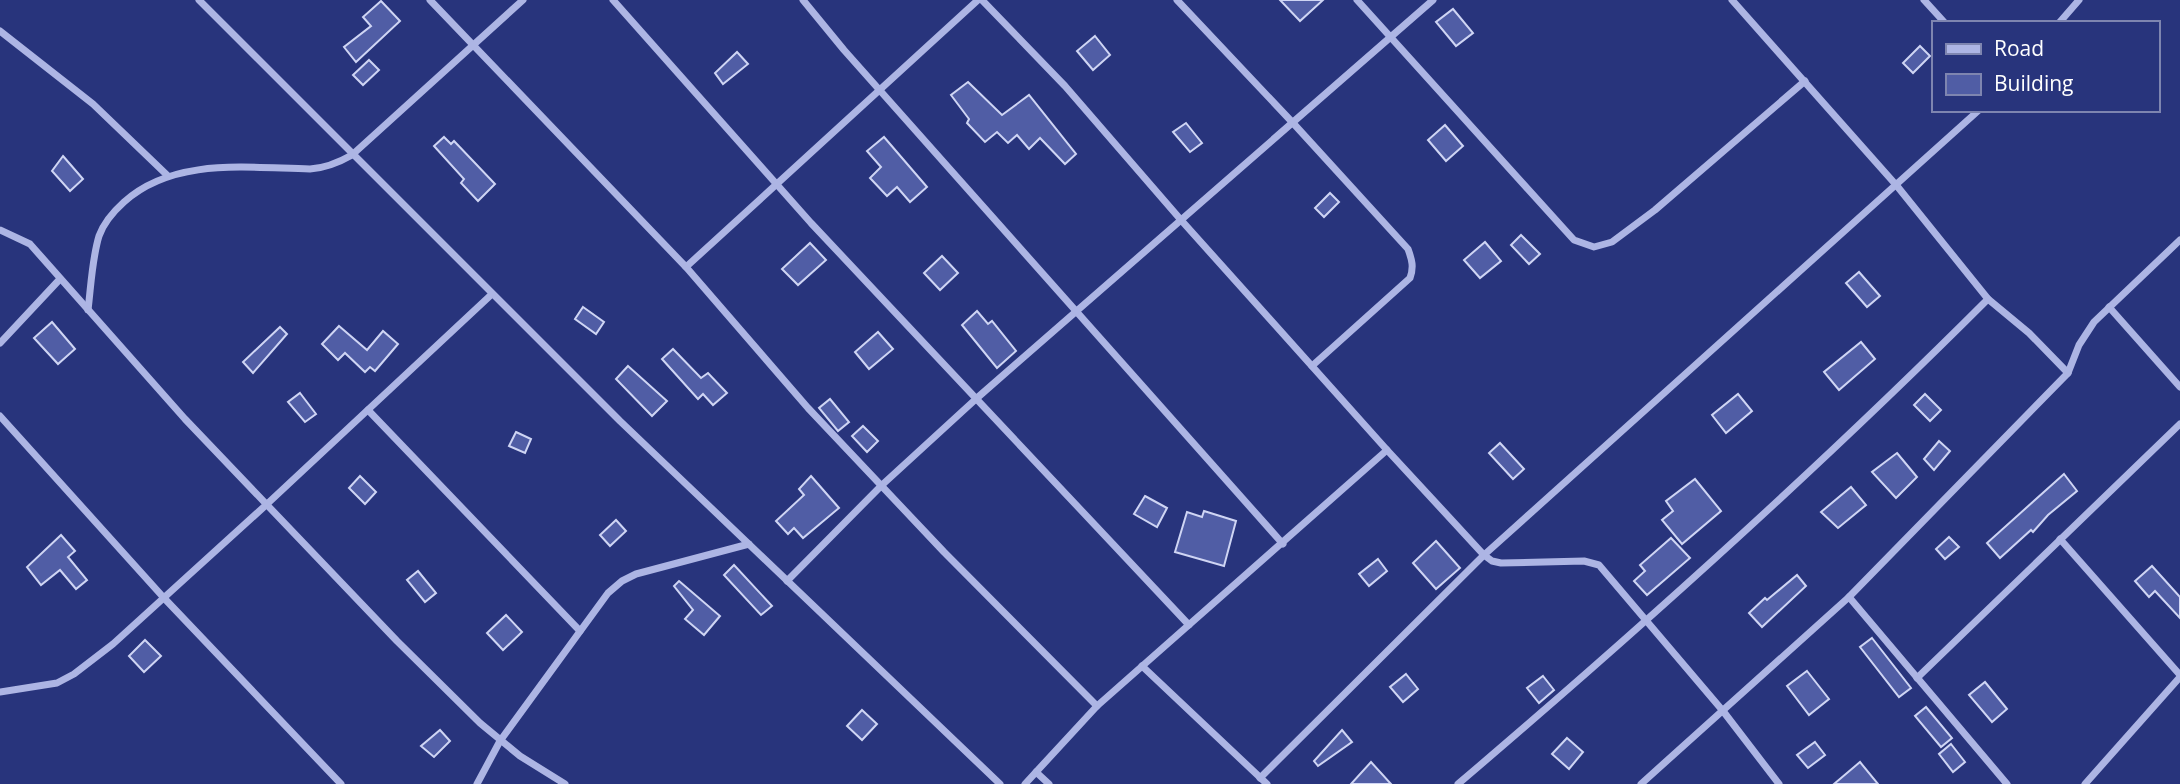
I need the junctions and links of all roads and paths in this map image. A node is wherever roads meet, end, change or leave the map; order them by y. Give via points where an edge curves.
1 (199, 0) edge
2 (430, 0) edge
3 (523, 0) edge
4 (614, 0) edge
5 (803, 0) edge
6 (980, 0) edge
7 (1177, 0) edge
8 (1357, 0) edge
9 (1433, 0) edge
10 (1732, 0) edge
11 (1924, 0) edge
12 (2079, 0) edge
13 (1943, 21) edge
14 (2061, 21) edge
15 (0, 31) edge
16 (1391, 38) junction
17 (473, 45) junction
18 (1805, 81) junction
19 (880, 90) junction
20 (1977, 112) edge
21 (1293, 123) junction
22 (352, 155) junction
23 (168, 176) junction
24 (776, 183) junction
25 (1896, 186) junction
26 (1181, 220) junction
27 (0, 230) edge
28 (2180, 240) edge
29 (686, 267) junction
30 (60, 279) junction
31 (492, 294) junction
32 (1988, 299) junction
33 (2109, 307) junction
34 (88, 310) junction
35 (1077, 311) junction
36 (0, 343) edge
37 (1312, 366) junction
38 (2068, 373) junction
39 (2180, 387) edge
40 (977, 398) junction
41 (368, 410) junction
42 (0, 416) edge
43 (2180, 424) edge
44 (1387, 450) junction
45 (882, 485) junction
46 (266, 505) junction
47 (2060, 540) junction
48 (749, 544) junction
49 (1283, 544) junction
50 (1484, 555) junction
51 (787, 581) junction
52 (1849, 597) junction
53 (164, 598) junction
54 (1646, 621) junction
55 (1189, 625) junction
56 (579, 631) junction
57 (1142, 666) junction
58 (2180, 676) edge
59 (1917, 678) junction
60 (0, 692) edge
61 (1097, 706) junction
62 (1723, 711) junction
63 (500, 741) junction
64 (1036, 772) junction
65 (1260, 778) junction
66 (341, 784) edge
67 (477, 784) edge
68 (565, 784) edge
69 (1000, 784) edge
70 (1025, 784) edge
71 (1049, 784) edge
72 (1267, 784) edge
73 (1458, 784) edge
74 (1641, 784) edge
75 (1779, 784) edge
76 (2007, 784) edge
77 (2085, 784) edge

1 - 22 street
2 - 17 street
3 - 17 street
4 - 24 street
5 - 19 street
6 - 19 street
6 - 26 street via 1065,86
7 - 21 street
8 - 16 street
9 - 16 street
10 - 18 street
11 - 13 street
12 - 14 street
15 - 23 street via 93,104
16 - 18 street via 1574,240 1594,247 1612,242 1655,209
16 - 21 street
17 - 22 street
17 - 29 street
18 - 25 street
19 - 24 street
19 - 35 street
20 - 25 street
21 - 26 street
21 - 37 street via 1408,250 1413,266 1402,286
22 - 23 street via 326,168 222,167
22 - 31 street
23 - 34 street via 132,194 106,222 99,236
24 - 29 street
24 - 40 street
25 - 32 street
25 - 50 street
26 - 35 street
26 - 37 street
27 - 30 street via 30,244
28 - 33 street
29 - 45 street via 808,408
30 - 34 street
30 - 36 street
31 - 41 street
31 - 48 street
32 - 38 street via 2029,332
32 - 54 street via 1886,401
33 - 38 street via 2086,333
33 - 39 street
34 - 46 street
35 - 40 street
35 - 49 street
37 - 44 street
38 - 52 street
40 - 45 street
40 - 55 street
41 - 46 street
41 - 56 street
42 - 53 street
43 - 47 street
44 - 49 street
44 - 50 street
45 - 51 street
45 - 61 street
46 - 53 street
46 - 63 street
47 - 58 street
47 - 59 street
48 - 51 street
48 - 56 street via 629,578 608,593
49 - 55 street
50 - 54 street via 1501,563 1593,562
50 - 65 street
51 - 69 street
52 - 59 street
52 - 62 street
53 - 60 street via 74,674 57,683
53 - 66 street
54 - 62 street
54 - 73 street
55 - 57 street
56 - 63 street
57 - 61 street
57 - 65 street
58 - 77 street
59 - 76 street
61 - 64 street
62 - 74 street
62 - 75 street
63 - 67 street
63 - 68 street
64 - 70 street
64 - 71 street
65 - 72 street

